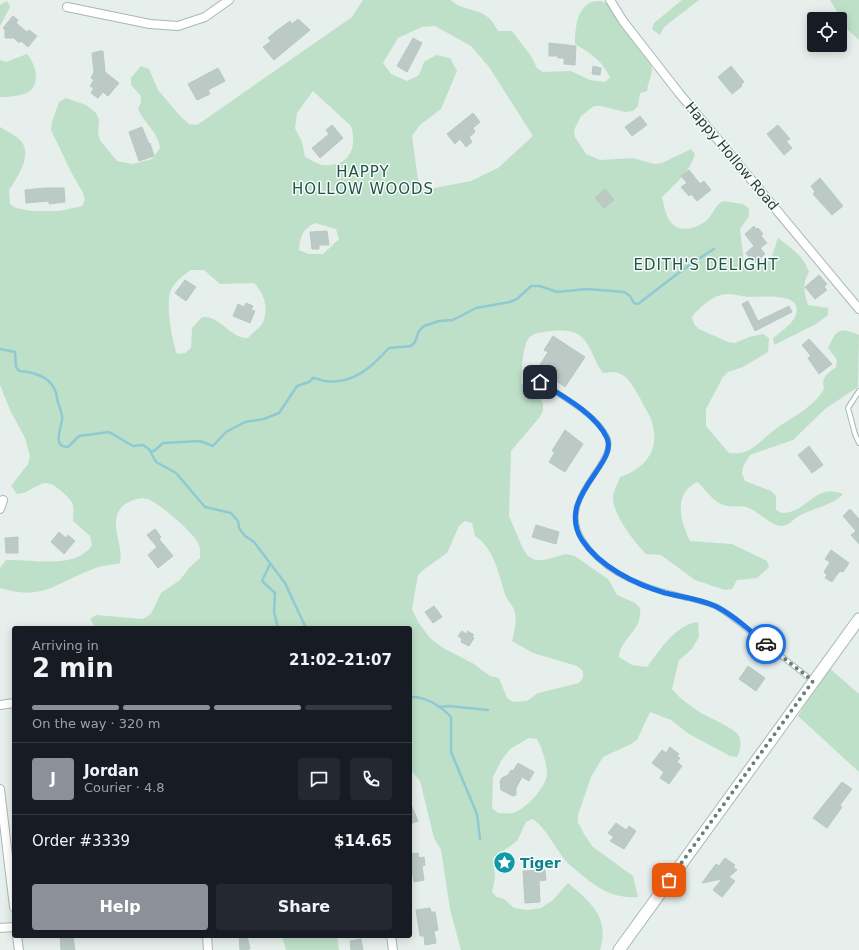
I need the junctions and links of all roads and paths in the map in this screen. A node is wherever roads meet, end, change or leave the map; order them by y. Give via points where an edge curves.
1 (229, 0) edge
2 (610, 0) edge
3 (67, 7) dead end
4 (859, 309) edge
5 (540, 382) dead end
6 (859, 391) edge
7 (859, 443) edge
8 (3, 500) dead end
9 (0, 509) edge
10 (859, 619) edge
11 (813, 681) junction
12 (12, 703) edge
13 (0, 705) edge
14 (0, 789) edge
15 (12, 890) edge
16 (0, 928) edge
17 (12, 928) edge
18 (17, 938) edge
19 (206, 938) edge
20 (391, 938) edge
21 (19, 950) edge
22 (208, 950) edge
23 (393, 950) edge
24 (618, 950) edge

1 - 3 street via 205,17 178,26 150,24
2 - 4 street, Happy Hollow Road via 623,21 679,93
5 - 11 lane via 566,398 592,419 609,443 606,455 576,508 577,528 582,539 599,559 629,578 653,589 717,607
6 - 7 lane via 848,408
8 - 9 street
10 - 11 main road
11 - 24 main road
12 - 13 street
14 - 15 street
16 - 17 street
18 - 21 street
19 - 22 street
20 - 23 street

